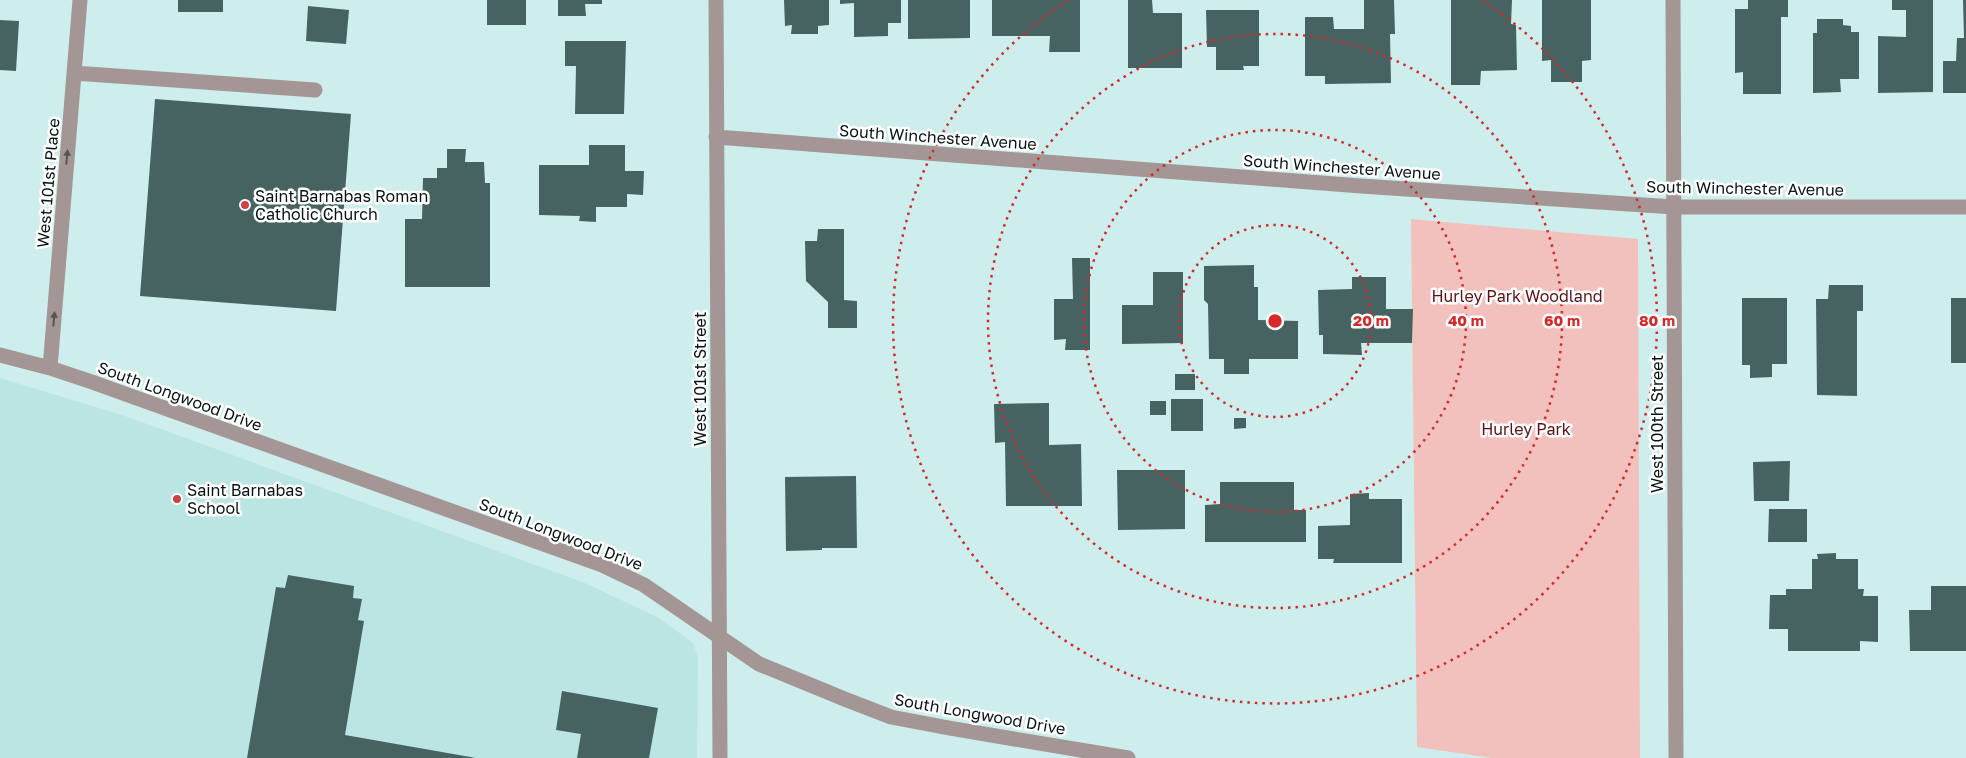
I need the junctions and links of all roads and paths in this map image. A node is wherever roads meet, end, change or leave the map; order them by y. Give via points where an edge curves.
1 (80, 0) edge
2 (716, 0) edge
3 (1673, 0) edge
4 (74, 72) junction
5 (315, 90) dead end
6 (716, 137) junction
7 (1674, 207) junction
8 (1966, 207) edge
9 (0, 355) edge
10 (50, 368) junction
11 (719, 638) junction
12 (720, 758) edge
13 (1128, 758) edge
14 (1676, 758) edge

1 - 4 street, West 101st Place
2 - 6 street, West 101st Street
3 - 7 street, West 100th Street
4 - 5 street
10 -> 4 street, West 101st Place
6 - 7 street, South Winchester Avenue
6 - 11 street, West 101st Street
7 - 8 street, South Winchester Avenue
7 - 14 street, West 100th Street
9 - 10 street, South Longwood Drive
10 - 11 street, South Longwood Drive via 602,565 644,585
11 - 12 street, West 101st Street
11 - 13 street, South Longwood Drive via 758,664 891,717

